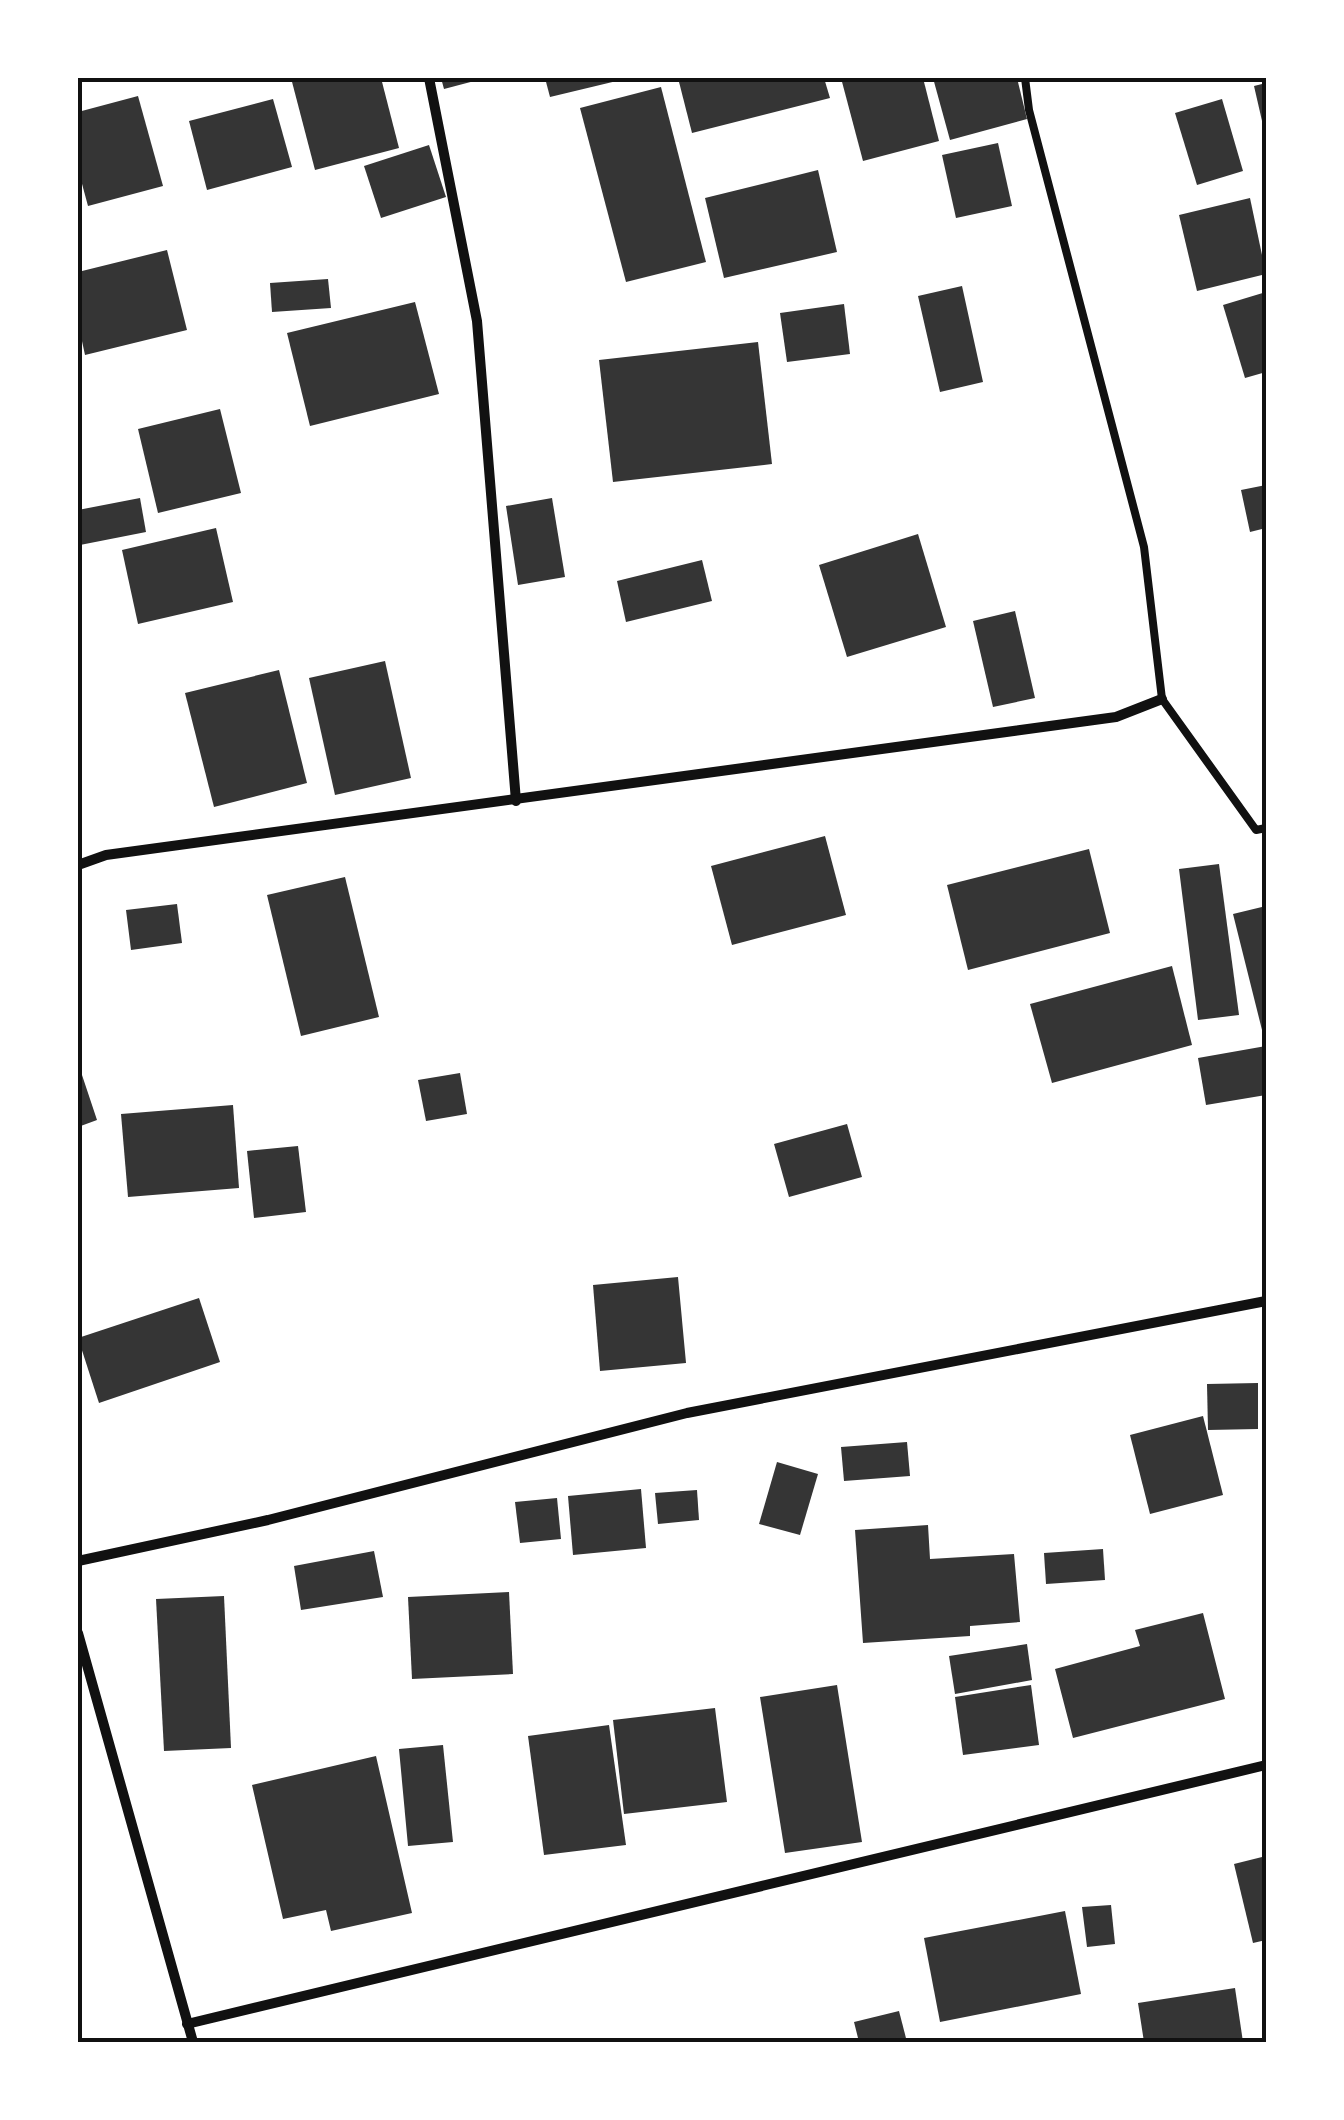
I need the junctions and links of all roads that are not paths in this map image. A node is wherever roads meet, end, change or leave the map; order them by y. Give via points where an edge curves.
1 (429, 78) edge
2 (1025, 78) edge
3 (1162, 699) junction
4 (516, 800) junction
5 (1266, 828) edge
6 (78, 865) edge
7 (1266, 1301) edge
8 (78, 1561) edge
9 (78, 1633) edge
10 (1266, 1765) edge
11 (187, 2024) junction
12 (193, 2042) edge

1 - 4 street via 477,321
2 - 3 lane via 1144,547
3 - 4 street via 1116,717
3 - 5 lane via 1256,830
4 - 6 street via 106,855
7 - 8 street via 686,1413 268,1520
9 - 11 street
10 - 11 street
11 - 12 street

